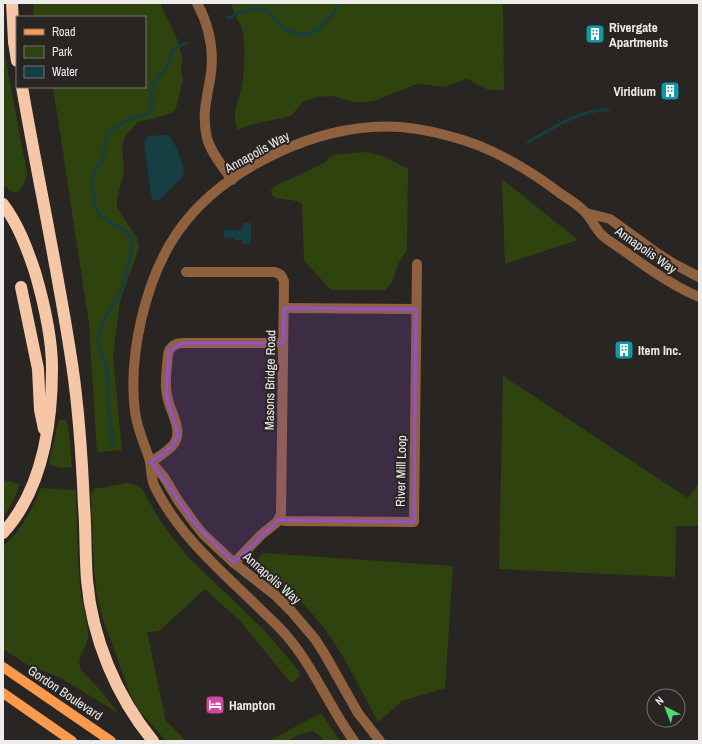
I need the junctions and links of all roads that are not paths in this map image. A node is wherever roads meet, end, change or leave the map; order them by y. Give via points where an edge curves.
1 (12, 3) edge
2 (197, 3) edge
3 (16, 55) edge
4 (22, 88) edge
5 (232, 180) junction
6 (3, 204) edge
7 (586, 213) junction
8 (417, 264) dead end
9 (186, 272) dead end
10 (699, 277) edge
11 (21, 287) dead end
12 (699, 297) edge
13 (284, 308) junction
14 (416, 309) junction
15 (283, 344) junction
16 (46, 436) junction
17 (151, 462) junction
18 (279, 519) junction
19 (5, 529) edge
20 (234, 563) junction
21 (3, 667) edge
22 (3, 693) edge
23 (72, 741) edge
24 (111, 741) edge
25 (153, 741) edge
26 (354, 741) edge
27 (380, 741) edge

1 - 3 highway
2 - 5 street via 212,46 212,71 204,110 207,138 214,154
4 - 25 highway via 71,356 82,455 87,581 91,608 118,689
5 - 7 street, Annapolis Way via 271,156 322,135 374,127 405,127 453,136 504,157 528,170
5 - 17 street, Annapolis Way via 198,207 176,233 156,272 141,319 134,370 135,411
6 - 16 highway via 19,229 40,288 45,312 52,368
7 - 10 street, Annapolis Way via 610,219 657,253
7 - 12 street, Annapolis Way via 601,234 672,284
8 - 14 street, River Mill Loop
9 - 13 street, Masons Bridge Road via 279,273 284,281
11 - 16 highway via 38,369 40,410
13 - 14 street
13 - 15 street, Masons Bridge Road
14 - 18 street, River Mill Loop via 414,522
15 - 17 street via 177,343 172,346 168,355 166,389 178,435 171,447
15 - 18 street, Masons Bridge Road
16 - 19 highway via 25,504
17 - 20 street, Annapolis Way via 164,477 194,524
17 - 26 street, Annapolis Way via 153,483 173,518 215,566 283,631 309,665 339,721
18 - 20 street
20 - 27 street, Annapolis Way via 275,595 315,639 358,713
21 - 24 main road, Gordon Boulevard
22 - 23 main road

